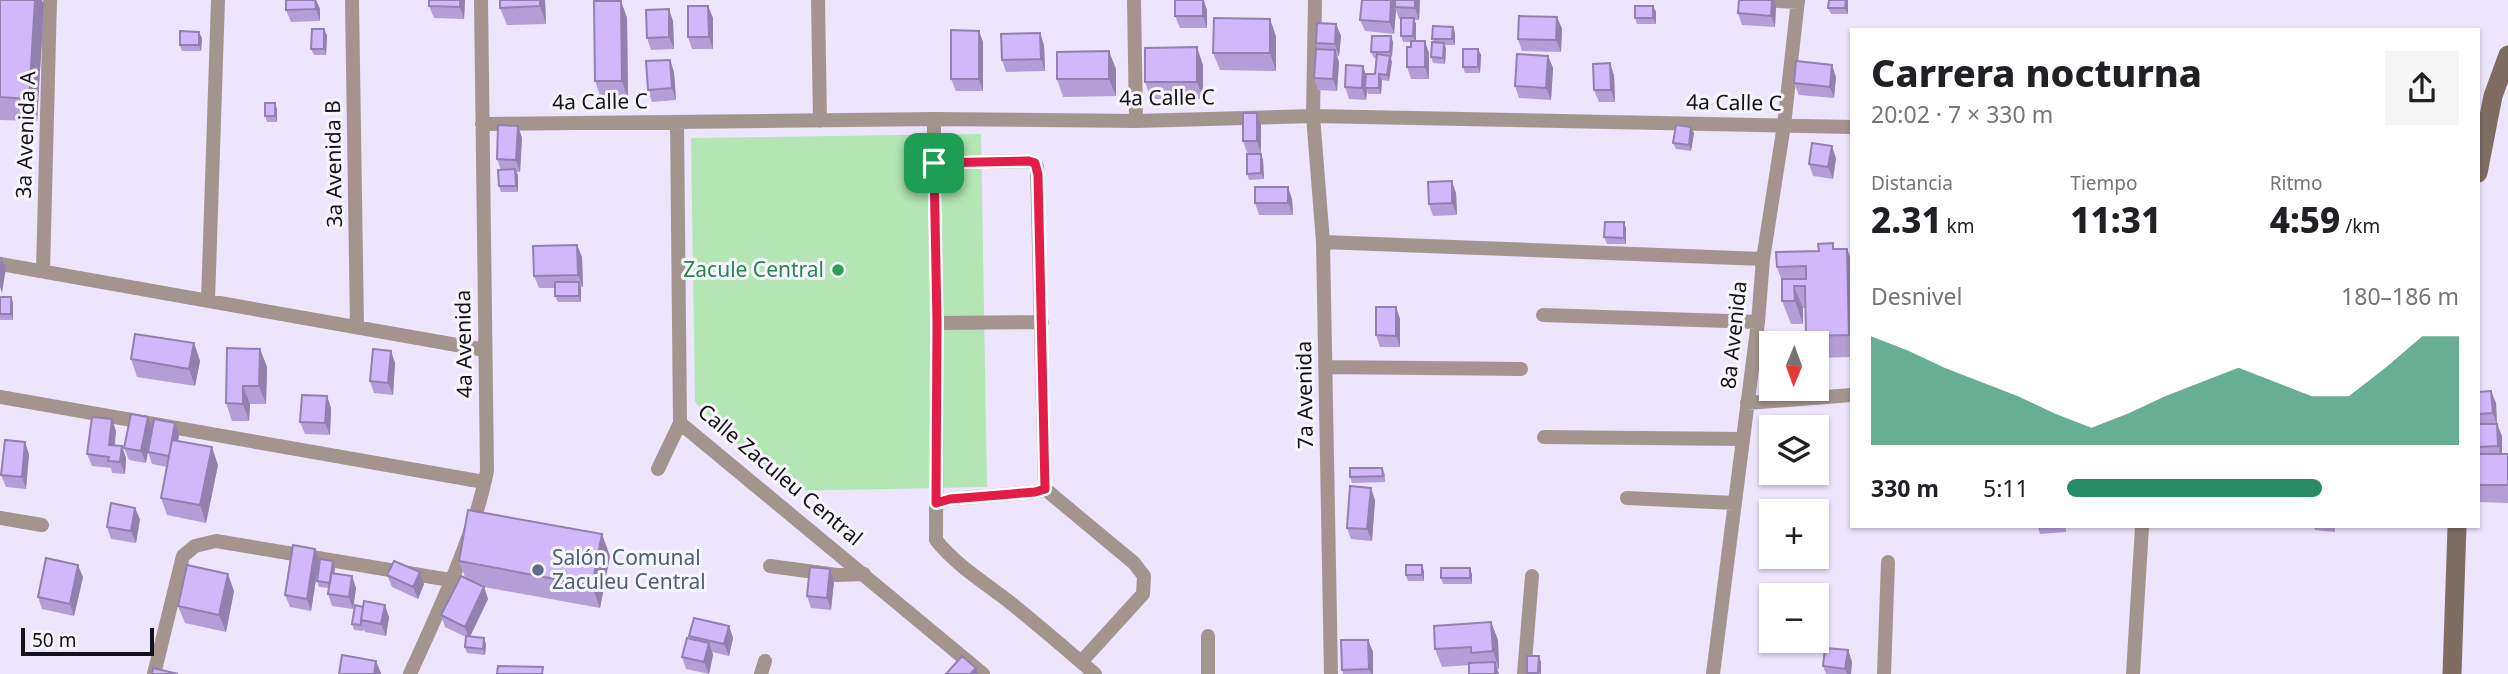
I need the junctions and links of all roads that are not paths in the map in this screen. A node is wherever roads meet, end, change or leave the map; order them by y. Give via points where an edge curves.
1 (50, 0) edge
2 (218, 0) edge
3 (352, 0) edge
4 (481, 0) edge
5 (818, 0) edge
6 (1134, 0) edge
7 (1315, 0) edge
8 (1762, 0) edge
9 (1798, 1) edge
10 (2508, 55) edge
11 (1313, 116) junction
12 (934, 119) junction
13 (820, 121) junction
14 (1136, 121) junction
15 (677, 122) junction
16 (482, 124) junction
17 (1784, 125) junction
18 (1850, 127) edge
19 (934, 163) junction
20 (2480, 163) edge
21 (1323, 242) junction
22 (1763, 260) junction
23 (0, 264) edge
24 (43, 271) junction
25 (208, 300) junction
26 (1543, 315) dead end
27 (1042, 322) junction
28 (1758, 322) junction
29 (937, 323) junction
30 (357, 327) junction
31 (485, 350) junction
32 (1325, 367) junction
33 (1521, 369) dead end
34 (1850, 395) edge
35 (0, 397) edge
36 (1747, 403) junction
37 (680, 422) junction
38 (1544, 437) dead end
39 (1742, 439) junction
40 (658, 468) dead end
41 (484, 482) junction
42 (1045, 489) junction
43 (1627, 498) dead end
44 (936, 503) junction
45 (1734, 503) junction
46 (0, 518) edge
47 (42, 525) dead end
48 (2142, 528) edge
49 (2457, 528) edge
50 (1888, 562) dead end
51 (770, 566) dead end
52 (864, 574) junction
53 (1532, 576) dead end
54 (450, 580) junction
55 (1208, 636) dead end
56 (1081, 662) junction
57 (155, 674) edge
58 (410, 674) edge
59 (983, 674) edge
60 (1095, 674) edge
61 (1208, 674) edge
62 (1331, 674) edge
63 (1524, 674) edge
64 (1713, 674) edge
65 (1884, 674) edge
66 (2133, 674) edge
67 (2452, 674) edge

1 - 24 street, 3a Avenida A
2 - 25 street
3 - 30 street, 3a Avenida B
4 - 16 street, 4a Avenida
5 - 13 street
6 - 14 street
7 - 11 street, 7a Avenida
8 - 9 street
9 - 17 street, 8a Avenida
10 - 20 street via 2493,96
11 - 14 street, 4a Calle C
11 - 17 street, 4a Calle C
11 - 21 street, 7a Avenida
12 - 13 street, 4a Calle C
12 - 14 street, 4a Calle C
12 - 19 street
13 - 15 street, 4a Calle C
15 - 16 street, 4a Calle C
15 - 37 street, Calle Zaculeu Central
16 - 31 street, 4a Avenida
17 - 18 street, 4a Calle C
17 - 22 street, 8a Avenida
19 - 27 street via 1035,163
19 - 29 street
21 - 22 street
21 - 32 street, 7a Avenida
22 - 28 street, 8a Avenida
23 - 24 street
24 - 25 street
25 - 30 street
26 - 28 street
27 - 29 street
27 - 42 street
28 - 36 street, 8a Avenida
29 - 44 street
30 - 31 street
31 - 41 street, 4a Avenida
32 - 33 street
32 - 62 street, 7a Avenida
34 - 36 street
35 - 41 street
36 - 39 street, 8a Avenida
37 - 40 street
37 - 52 street, Calle Zaculeu Central
38 - 39 street
39 - 45 street, 8a Avenida
41 - 54 street, 4a Avenida
42 - 44 street
42 - 56 street via 1144,576 1143,594
43 - 45 street
44 - 56 street via 936,540 951,559
45 - 64 street, 8a Avenida
46 - 47 street
48 - 66 street
49 - 67 street
50 - 65 street
51 - 52 street
52 - 59 street, Calle Zaculeu Central
53 - 63 street
54 - 57 street via 216,541 195,546 183,556
54 - 58 street, 4a Avenida
55 - 61 street
56 - 60 street

